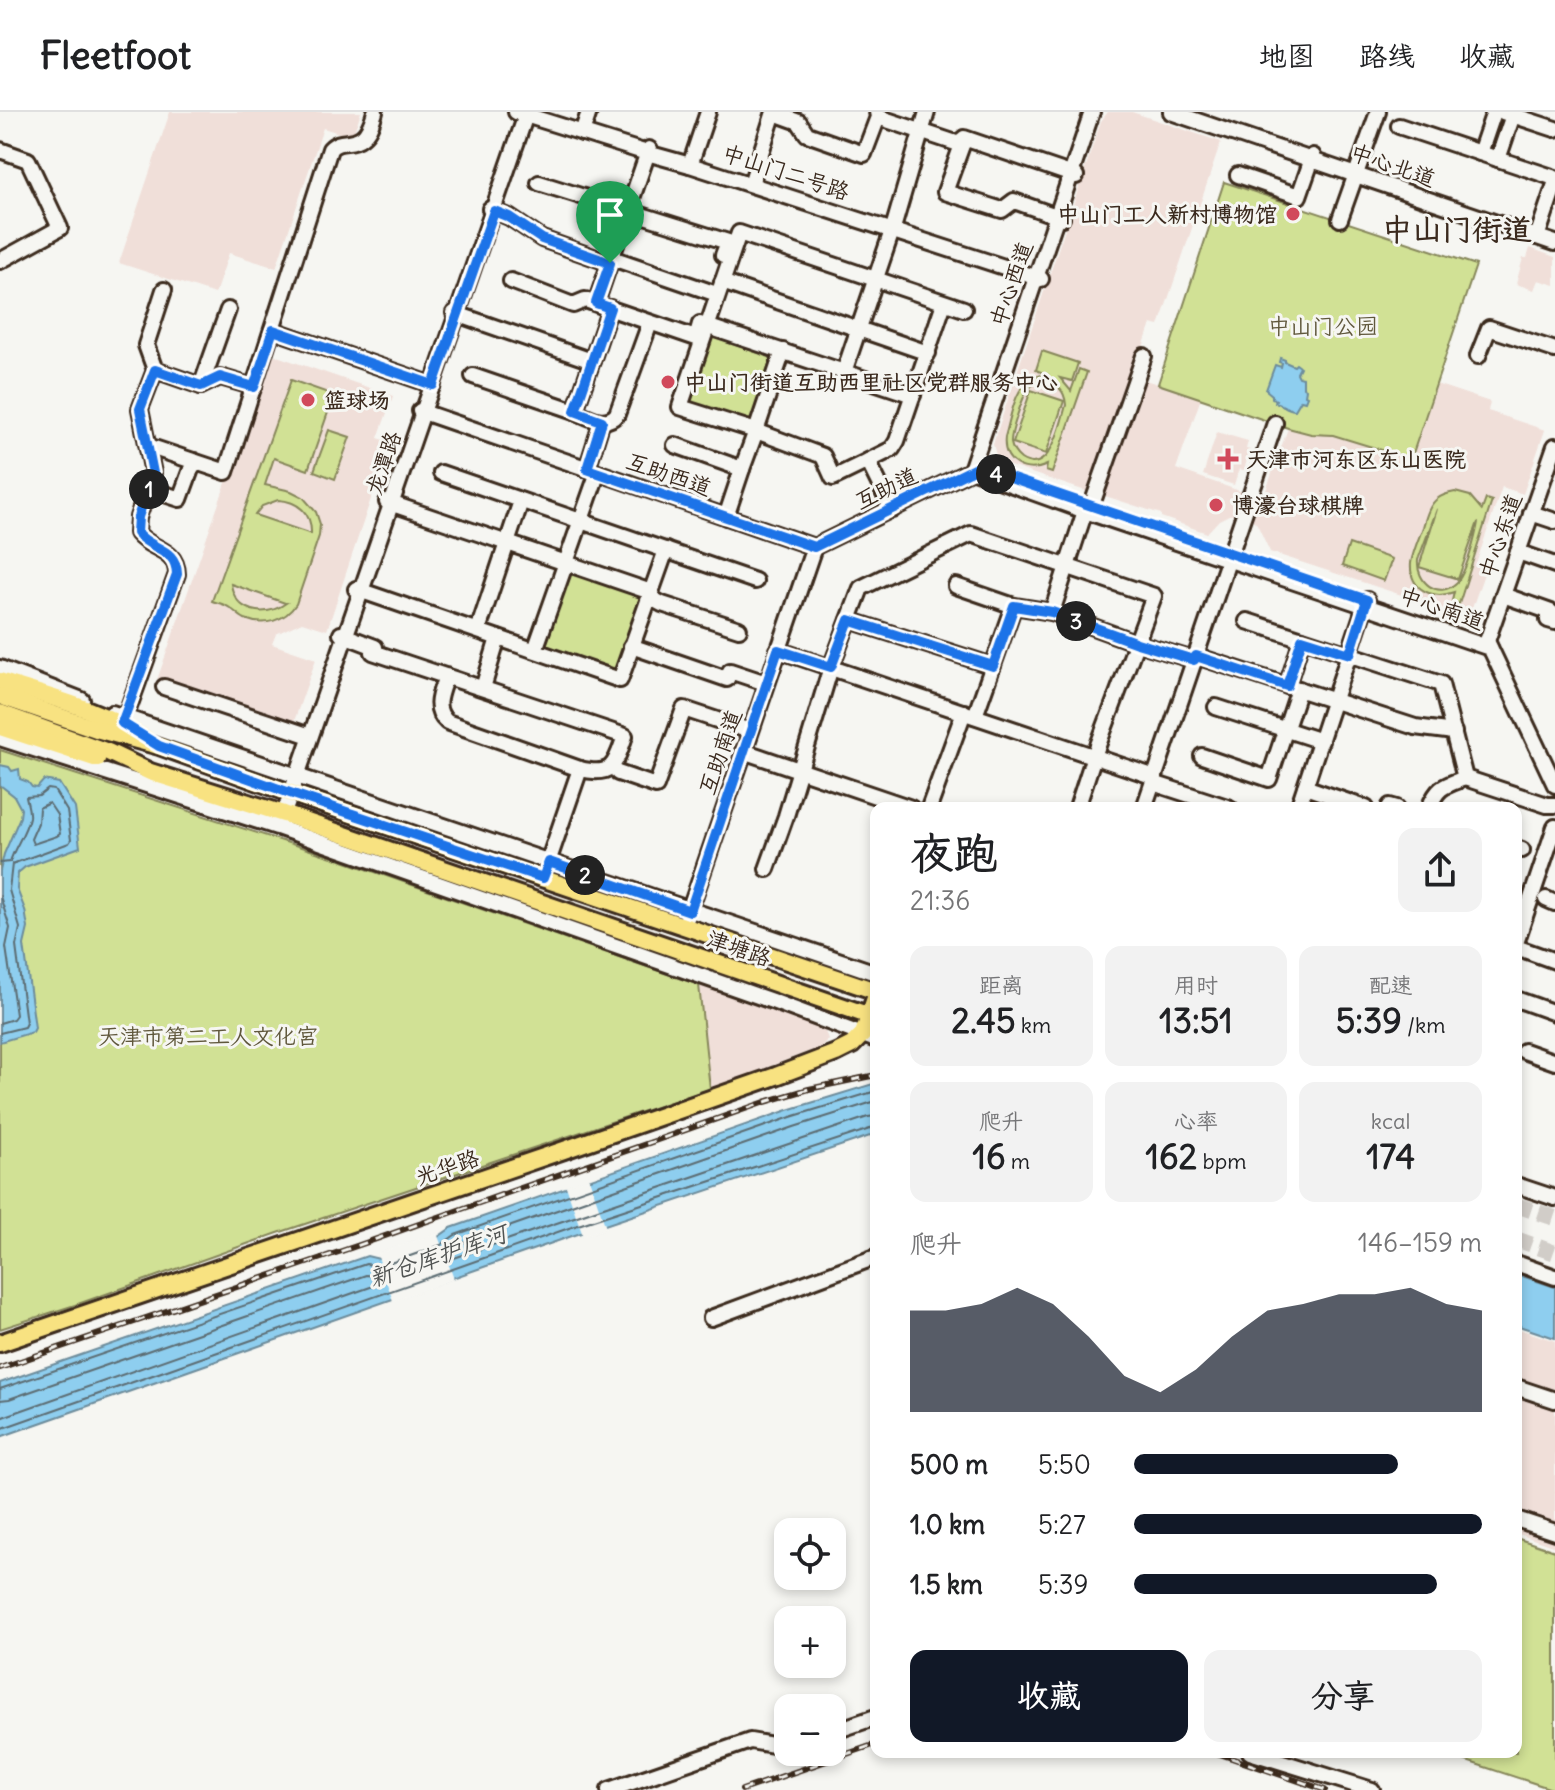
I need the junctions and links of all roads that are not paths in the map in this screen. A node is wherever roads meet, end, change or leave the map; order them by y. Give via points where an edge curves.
1 (375, 112) edge
2 (589, 112) edge
3 (708, 112) edge
4 (774, 112) edge
5 (927, 112) edge
6 (1094, 112) edge
7 (1171, 112) edge
8 (1378, 112) edge
9 (1494, 112) edge
10 (525, 113) edge
11 (1510, 113) edge
12 (878, 114) edge
13 (1191, 114) edge
14 (1399, 126) dead end
15 (1555, 129) edge
16 (582, 131) junction
17 (921, 131) junction
18 (962, 145) junction
19 (0, 150) edge
20 (648, 151) junction
21 (1480, 153) junction
22 (1312, 158) junction
23 (1498, 159) junction
24 (691, 162) junction
25 (1357, 173) junction
26 (1073, 175) junction
27 (1238, 175) dead end
28 (1555, 181) edge
29 (751, 182) junction
30 (539, 183) dead end
31 (492, 210) junction
32 (627, 210) junction
33 (1059, 217) junction
34 (1340, 219) dead end
35 (893, 227) junction
36 (1538, 235) junction
37 (1555, 241) edge
38 (611, 260) junction
39 (0, 261) edge
40 (1040, 276) junction
41 (875, 280) junction
42 (511, 281) dead end
43 (717, 287) junction
44 (164, 290) dead end
45 (596, 303) junction
46 (944, 303) junction
47 (610, 308) junction
48 (964, 309) dead end
49 (228, 310) dead end
50 (456, 314) junction
51 (650, 323) junction
52 (706, 326) junction
53 (859, 328) junction
54 (273, 330) junction
55 (1555, 350) edge
56 (783, 351) junction
57 (928, 353) junction
58 (1144, 356) dead end
59 (1478, 356) dead end
60 (592, 361) junction
61 (155, 370) junction
62 (844, 372) junction
63 (473, 376) dead end
64 (431, 384) junction
65 (201, 386) junction
66 (254, 387) junction
67 (913, 395) junction
68 (422, 411) junction
69 (575, 411) junction
70 (602, 421) junction
71 (1275, 423) dead end
72 (756, 431) junction
73 (675, 445) dead end
74 (148, 446) junction
75 (1554, 454) edge
76 (194, 461) junction
77 (868, 461) junction
78 (742, 469) junction
79 (975, 469) junction
80 (593, 470) junction
81 (441, 473) dead end
82 (149, 489) junction
83 (521, 501) junction
84 (390, 502) junction
85 (1088, 509) junction
86 (892, 510) junction
87 (1534, 514) junction
88 (726, 517) junction
89 (581, 521) junction
90 (1555, 521) edge
91 (506, 543) junction
92 (814, 547) junction
93 (666, 550) junction
94 (1520, 553) junction
95 (1230, 557) junction
96 (566, 562) junction
97 (1555, 565) edge
98 (1067, 566) junction
99 (755, 581) dead end
100 (956, 586) dead end
101 (358, 590) junction
102 (650, 594) junction
103 (1505, 596) junction
104 (1366, 602) junction
105 (1014, 606) junction
106 (1052, 612) junction
107 (849, 620) junction
108 (1247, 621) dead end
109 (1555, 622) edge
110 (739, 629) dead end
111 (478, 630) junction
112 (343, 635) junction
113 (498, 638) junction
114 (1302, 639) junction
115 (1137, 643) junction
116 (1488, 644) junction
117 (631, 646) junction
118 (535, 650) junction
119 (778, 650) junction
120 (1350, 654) junction
121 (1195, 658) junction
122 (993, 666) junction
123 (831, 667) junction
124 (0, 668) edge
125 (446, 676) junction
126 (0, 681) edge
127 (766, 683) junction
128 (164, 687) dead end
129 (483, 688) junction
130 (1293, 688) junction
131 (0, 696) edge
132 (1334, 701) junction
133 (88, 706) junction
134 (1216, 707) dead end
135 (0, 713) edge
136 (969, 714) junction
137 (124, 721) junction
138 (0, 727) edge
139 (1285, 729) junction
140 (750, 731) junction
141 (1454, 732) junction
142 (308, 735) junction
143 (0, 738) edge
144 (1321, 741) junction
145 (159, 746) junction
146 (743, 751) junction
147 (1094, 756) junction
148 (1202, 756) dead end
149 (580, 769) junction
150 (800, 771) junction
151 (150, 772) junction
152 (618, 773) dead end
153 (294, 775) junction
154 (1465, 778) junction
155 (1154, 780) junction
156 (1555, 785) edge
157 (1305, 787) junction
158 (288, 793) junction
159 (893, 802) edge
160 (932, 802) edge
161 (1079, 802) edge
162 (1146, 802) edge
163 (1214, 802) edge
164 (1300, 802) edge
165 (1349, 802) edge
166 (1431, 802) edge
167 (1555, 805) edge
168 (279, 820) junction
169 (1555, 827) edge
170 (767, 869) dead end
171 (546, 870) junction
172 (1523, 900) edge
173 (687, 918) junction
174 (1522, 947) edge
175 (1555, 961) edge
176 (870, 971) edge
177 (870, 991) edge
178 (1522, 1001) edge
179 (1555, 1013) edge
180 (870, 1015) edge
181 (870, 1037) edge
182 (1524, 1051) dead end
183 (1555, 1062) edge
184 (1522, 1187) edge
185 (1555, 1198) edge
186 (870, 1259) edge
187 (1522, 1265) edge
188 (1555, 1277) edge
189 (711, 1318) dead end
190 (0, 1343) edge
191 (1522, 1389) edge
192 (1555, 1400) edge
193 (1522, 1521) edge
194 (1555, 1532) edge
195 (870, 1719) edge
196 (846, 1727) edge
197 (774, 1745) edge
198 (1269, 1758) edge
199 (609, 1790) edge
200 (1372, 1790) edge

1 - 54 street via 362,137 330,149
2 - 16 street
3 - 24 street
4 - 12 street via 799,122 807,134 864,154
4 - 29 street
5 - 17 street
6 - 26 street, 中心西道
7 - 13 street, 中心北道
8 - 25 street
9 - 21 street
10 - 16 street, 中山门二号路
10 - 31 street, 龙潭路
11 - 15 street
11 - 23 street
12 - 17 street
13 - 22 street, 中心北道
14 - 21 street
16 - 20 street, 中山门二号路
17 - 18 street
17 - 35 street
18 - 26 street via 964,138
18 - 33 street via 945,192 1002,210 1014,201
19 - 39 street via 28,160 60,228
20 - 24 street, 中山门二号路
20 - 32 street
21 - 23 street
22 - 25 street, 中心北道
22 - 27 street via 1299,196
23 - 28 street
24 - 29 street, 中山门二号路
25 - 34 street
25 - 36 street, 中心北道
26 - 33 street, 中心西道
28 - 36 street
29 - 35 street, 中山门二号路
30 - 32 street
31 - 38 street via 542,239
31 - 50 street, 龙潭路
32 - 38 street
32 - 43 street via 728,242
33 - 40 street, 中心西道
35 - 40 street, 中山门二号路
35 - 41 street
36 - 37 street, 中心北道
38 - 43 street
38 - 45 street
40 - 79 street, 中心西道
41 - 43 street via 739,233
41 - 46 street
41 - 53 street
42 - 45 street via 573,305
43 - 51 street via 696,338
43 - 52 street
43 - 53 street
44 - 61 street via 146,345
45 - 47 street
46 - 48 street
46 - 57 street
47 - 51 street
47 - 60 street
49 - 65 street
50 - 60 street
50 - 64 street, 龙潭路
51 - 70 street via 617,414
52 - 56 street
52 - 72 street via 680,407
53 - 57 street
53 - 62 street
54 - 64 street
54 - 66 street
55 - 59 street via 1489,328
56 - 62 street
56 - 72 street
57 - 67 street
58 - 85 street
60 - 69 street
61 - 65 street
61 - 74 street via 140,409
62 - 67 street
63 - 69 street
64 - 68 street, 龙潭路
65 - 66 street via 220,377
66 - 76 street via 226,472
67 - 77 street via 894,446
68 - 80 street, 互助西道
68 - 84 street, 龙潭路
69 - 70 street
70 - 80 street
71 - 95 street
72 - 77 street via 823,456 833,478
72 - 78 street
73 - 78 street
74 - 76 street
74 - 82 street via 153,473
75 - 87 street, 中心东道
76 - 82 street via 180,499
77 - 86 street
78 - 88 street
79 - 85 street, 中心南道
79 - 86 street, 互助道
80 - 88 street, 互助西道
80 - 89 street
81 - 83 street
82 - 137 street via 137,533 173,556 177,574
83 - 89 street
83 - 91 street
84 - 91 street
84 - 101 street, 龙潭路
85 - 95 street, 中心南道
85 - 98 street
86 - 92 street, 互助道
87 - 90 street
87 - 94 street, 中心东道
88 - 92 street, 互助西道
89 - 93 street
89 - 96 street
91 - 96 street
91 - 111 street
92 - 119 street, 互助南道
93 - 99 street
93 - 102 street
94 - 97 street
94 - 103 street, 中心东道
95 - 104 street, 中心南道
95 - 121 street
96 - 102 street
96 - 118 street
98 - 106 street
98 - 107 street via 971,534 861,588
98 - 115 street via 1154,596
100 - 105 street
101 - 111 street
101 - 112 street, 龙潭路
102 - 110 street via 662,604
102 - 117 street
103 - 109 street via 1551,612 1548,620
103 - 116 street, 中心东道
104 - 116 street, 中心南道
104 - 120 street
105 - 106 street
105 - 122 street
106 - 115 street
107 - 122 street
107 - 123 street
108 - 114 street
111 - 113 street
112 - 125 street via 375,647 373,652
112 - 142 street, 龙潭路
113 - 118 street
113 - 129 street
114 - 120 street
114 - 130 street
115 - 121 street
115 - 147 street
116 - 156 street
117 - 118 street via 620,680
117 - 127 street via 727,679 730,671
119 - 123 street
119 - 127 street, 互助南道
120 - 132 street
120 - 141 street via 1441,684
121 - 130 street
121 - 155 street
122 - 136 street
123 - 136 street
123 - 150 street
124 - 133 street
125 - 129 street
125 - 149 street via 437,702 447,722
126 - 133 main road
127 - 140 street, 互助南道
128 - 142 street
129 - 149 street via 625,736 615,765 596,773
130 - 132 street
130 - 139 street
131 - 145 main road, 津塘路
132 - 141 street via 1415,727
132 - 144 street
133 - 137 main road
134 - 139 street
135 - 151 main road, 津塘路
136 - 147 street
136 - 160 street
137 - 145 main road
137 - 153 street
138 - 151 main road
139 - 144 street
139 - 148 street via 1269,779
140 - 146 street, 互助南道
140 - 152 street via 684,709 656,786
141 - 154 street
142 - 153 street, 龙潭路
143 - 168 street
144 - 157 street
145 - 158 main road, 津塘路
146 - 150 street
146 - 173 street, 互助南道
147 - 155 street
147 - 161 street
149 - 171 street
150 - 159 street
150 - 170 street
151 - 168 main road, 津塘路
153 - 158 street, 龙潭路
153 - 171 street
154 - 166 street via 1441,787
154 - 167 street
155 - 162 street
155 - 163 street
157 - 164 street
157 - 165 street
158 - 168 street, 龙潭路
158 - 171 main road, 津塘路
168 - 180 main road, 津塘路
168 - 181 street
169 - 172 street
171 - 173 main road, 津塘路
173 - 176 street
173 - 177 main road, 津塘路
174 - 175 street
178 - 179 street
181 - 190 main road, 光华路 via 776,1076
182 - 183 street
184 - 185 street
186 - 189 street
187 - 188 street
191 - 192 street
193 - 194 street
195 - 196 street
197 - 199 street via 750,1741
198 - 200 street

